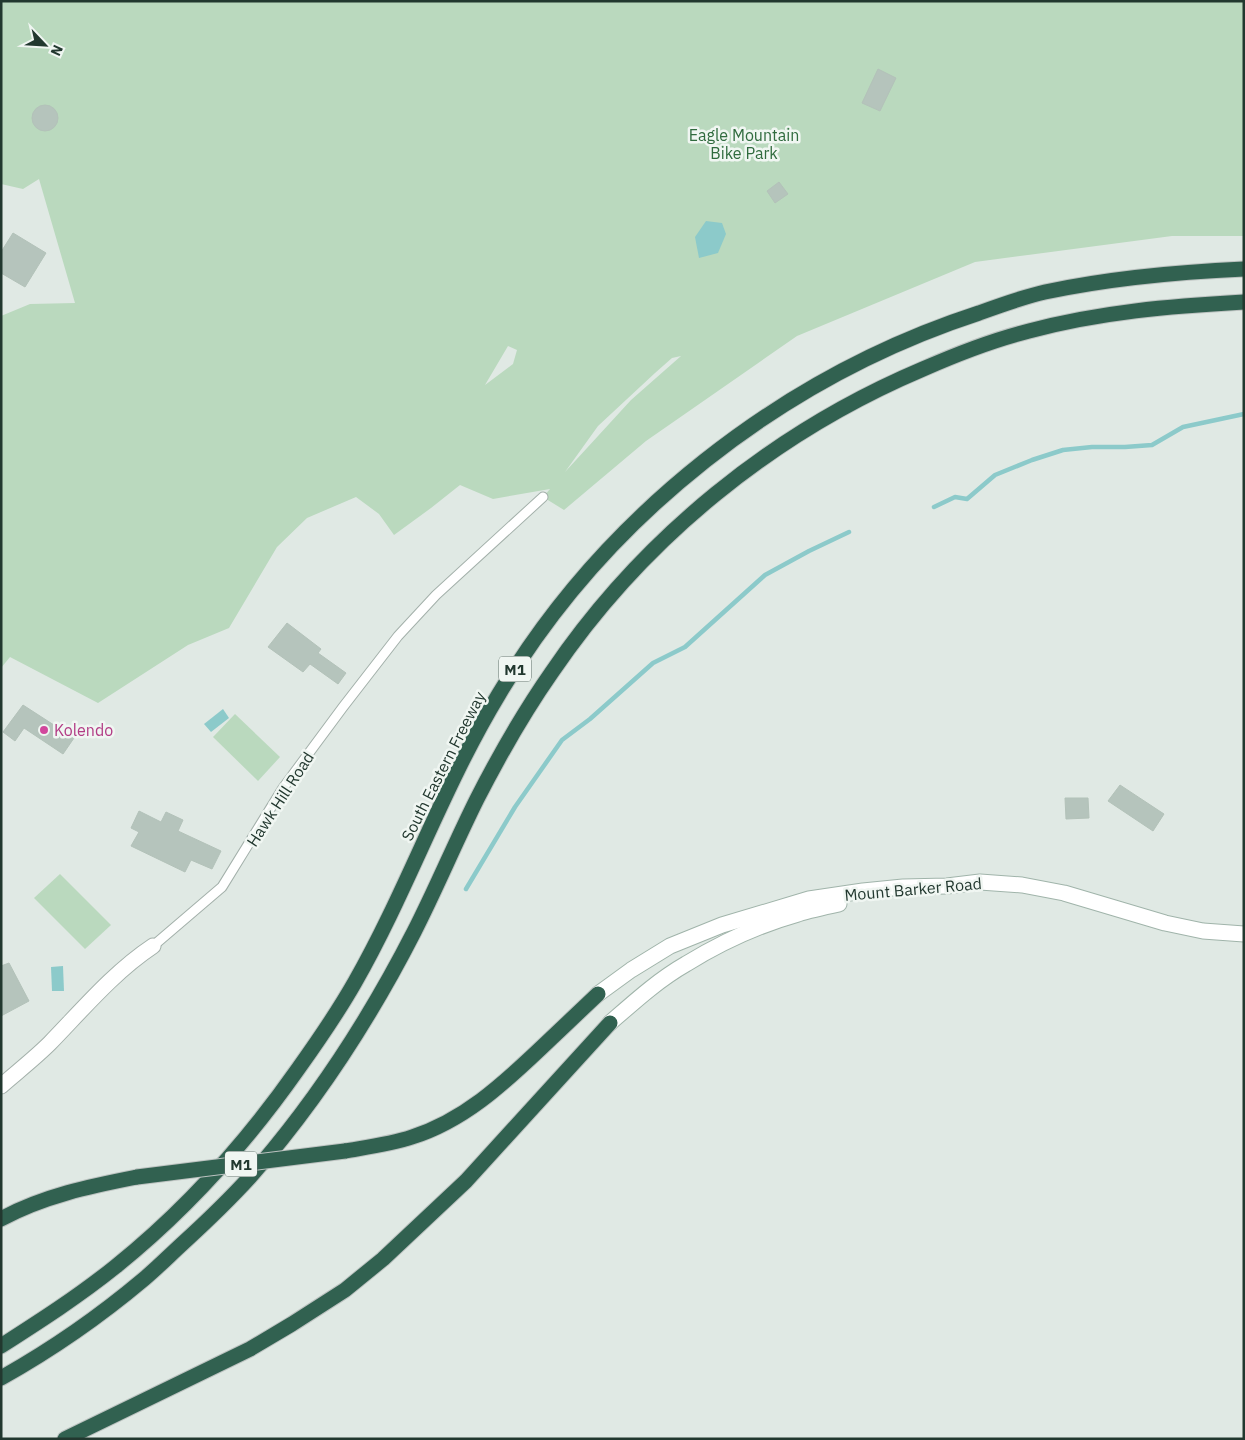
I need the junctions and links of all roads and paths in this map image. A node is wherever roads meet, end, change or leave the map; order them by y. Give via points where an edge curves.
1 (1244, 269) edge
2 (1244, 302) edge
3 (543, 496) dead end
4 (1244, 934) edge
5 (1244, 942) edge
6 (153, 946) joint
7 (598, 994) joint
8 (610, 1023) joint
9 (1, 1086) edge
10 (1, 1219) edge
11 (1, 1346) edge
12 (1, 1378) edge
13 (64, 1439) edge

1 - 11 highway, South Eastern Freeway / M1 via 1116,279 1043,293 946,323 877,352 812,386 750,426 690,472 634,523 583,577 518,664 462,763 354,984 272,1106 221,1168 117,1266
2 - 12 highway, M1 via 1179,305 1107,314 1028,331 958,354 888,384 822,419 759,460 701,505 604,604 552,672 477,800 379,997 340,1060 298,1118 248,1179 144,1279 86,1324
3 - 6 lane, Hawk Hill Road via 442,589 398,636 283,788 222,887
4 - 7 main road, Mount Barker Road via 1166,923 1022,885 980,882 903,887 809,899 722,925 670,946
5 - 8 main road, Mount Barker Road via 1172,932 1041,896 970,891 850,901 799,913 706,952 653,986
6 - 9 main road, Hawk Hill Road via 101,990
7 - 10 highway, M1, bridge via 486,1098 446,1123 413,1137 345,1151 137,1177 64,1193
8 - 13 highway via 466,1181 345,1290 250,1349

